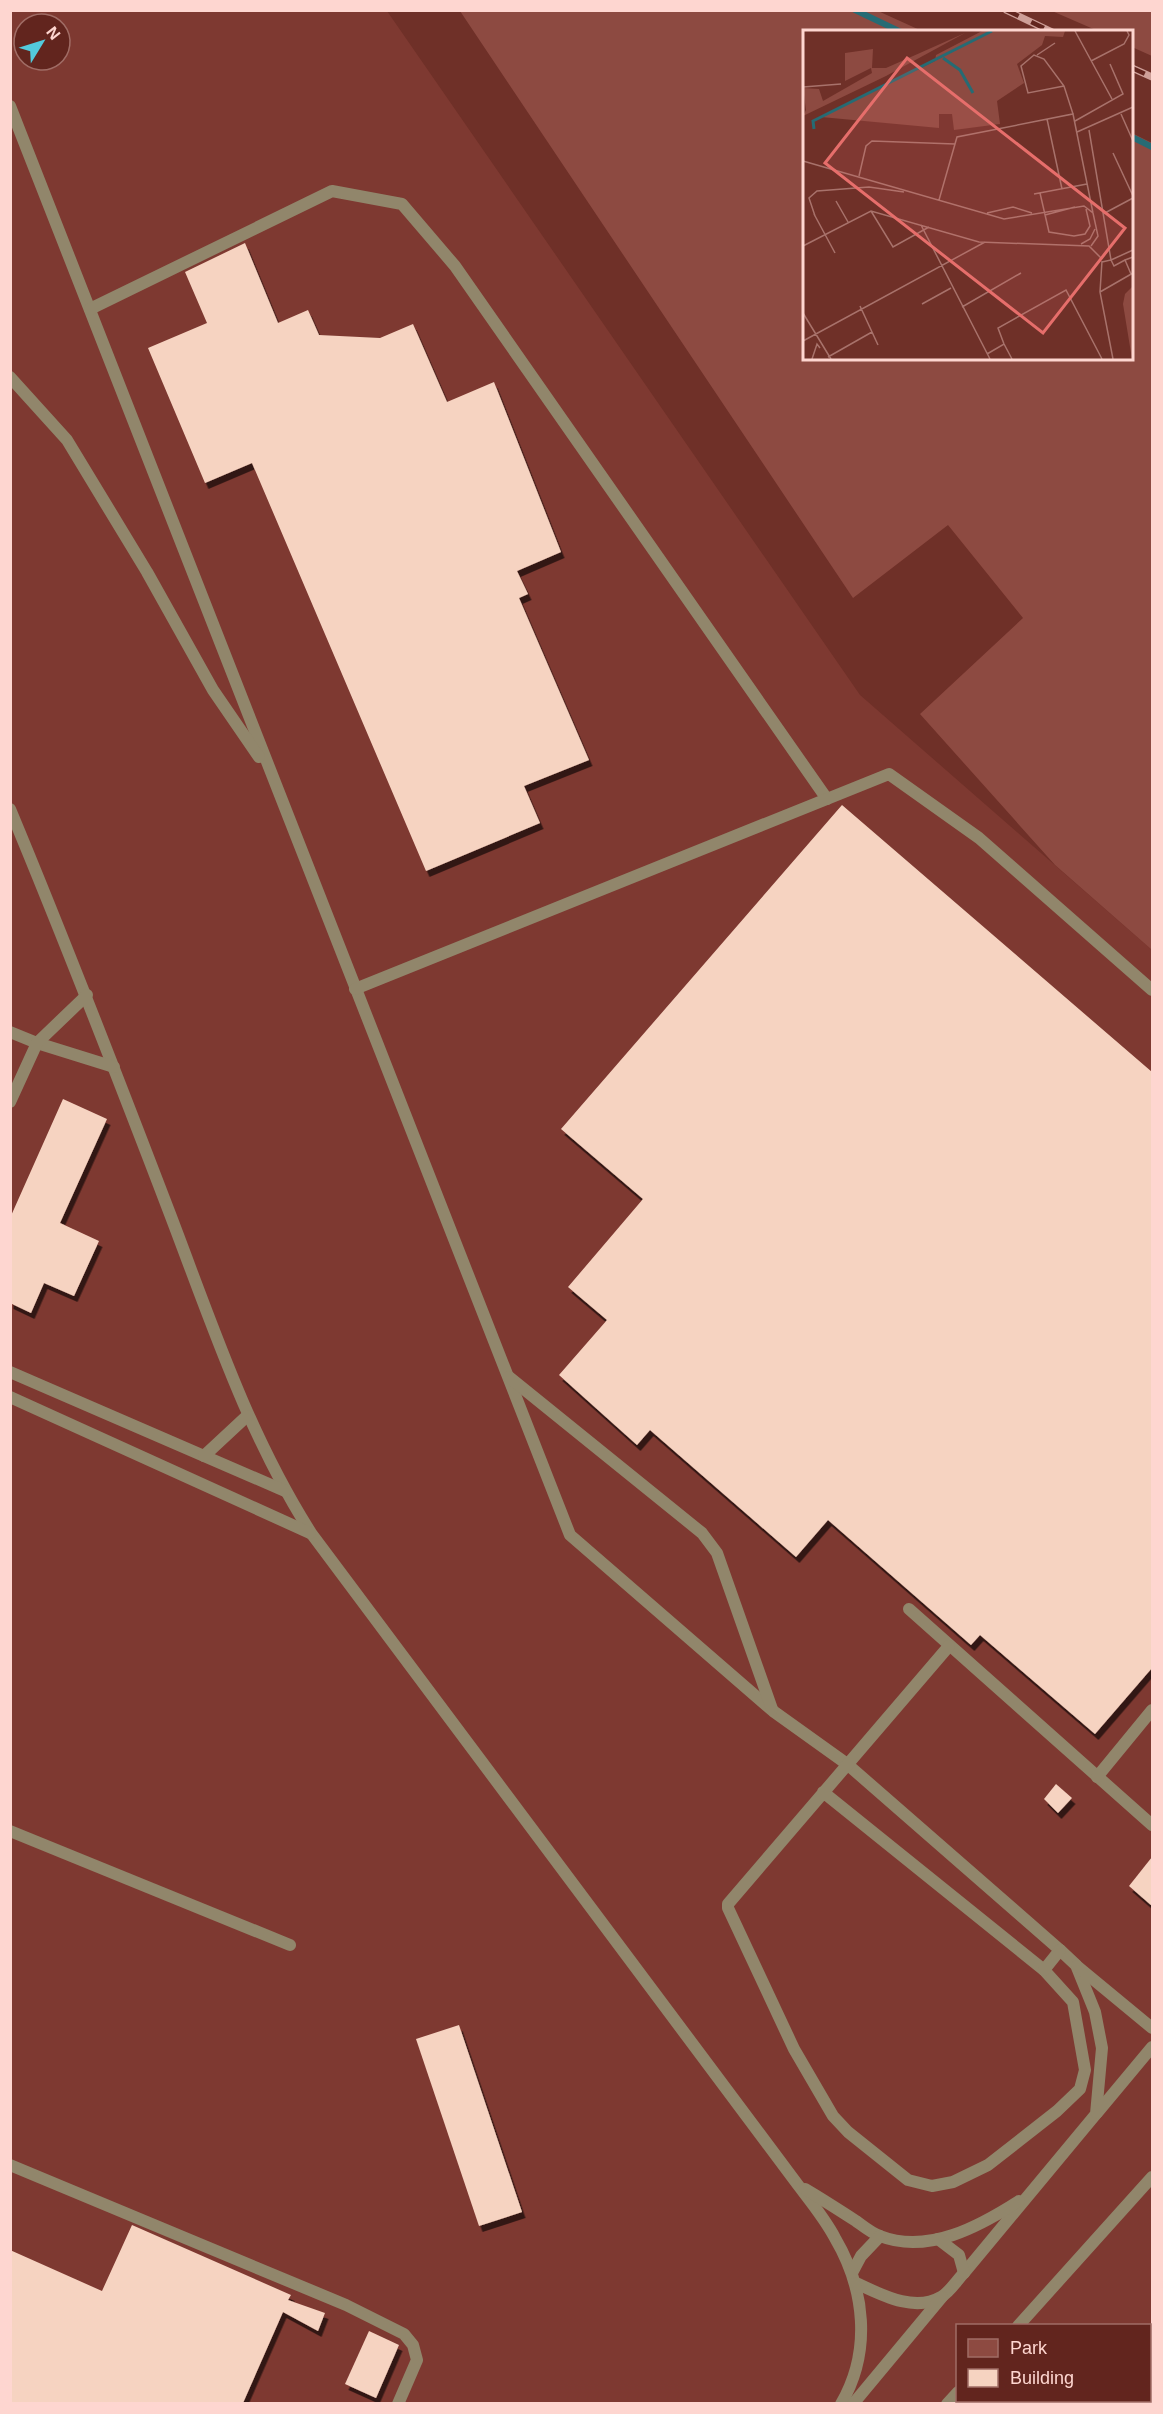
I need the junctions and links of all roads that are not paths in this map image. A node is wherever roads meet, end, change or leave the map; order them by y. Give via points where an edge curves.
1 (10, 106) edge
2 (90, 309) junction
3 (10, 377) edge
4 (271, 774) junction
5 (827, 799) junction
6 (10, 809) edge
7 (355, 989) junction
8 (1152, 990) edge
9 (87, 994) junction
10 (10, 1032) edge
11 (37, 1043) junction
12 (114, 1067) junction
13 (10, 1102) edge
14 (10, 1372) edge
15 (508, 1376) junction
16 (10, 1397) edge
17 (69, 1398) junction
18 (247, 1416) junction
19 (61, 1419) junction
20 (204, 1456) junction
21 (285, 1491) junction
22 (311, 1533) junction
23 (909, 1609) dead end
24 (949, 1646) junction
25 (1152, 1710) edge
26 (773, 1712) junction
27 (847, 1764) junction
28 (1097, 1777) junction
29 (823, 1792) junction
30 (1152, 1825) edge
31 (10, 1831) edge
32 (290, 1945) dead end
33 (1060, 1950) junction
34 (1076, 1965) junction
35 (1044, 1970) junction
36 (1152, 2028) edge
37 (1152, 2047) edge
38 (1096, 2114) junction
39 (10, 2165) edge
40 (1152, 2177) edge
41 (798, 2185) junction
42 (1147, 2193) edge
43 (1025, 2198) junction
44 (880, 2236) junction
45 (939, 2239) junction
46 (964, 2273) junction
47 (854, 2278) junction
48 (942, 2297) junction
49 (1019, 2324) edge
50 (398, 2403) edge
51 (841, 2403) edge
52 (853, 2403) edge

1 - 2 lane
2 - 4 lane
2 - 5 lane via 332,191 402,204 462,275
3 - 4 lane via 67,440 213,690
4 - 7 lane
5 - 7 lane
5 - 8 lane via 889,774 979,838
6 - 9 lane
7 - 15 lane
9 - 11 lane
9 - 12 lane
10 - 11 lane
11 - 12 lane
11 - 13 lane
12 - 18 lane
14 - 17 lane
15 - 26 lane via 570,1535
15 - 26 lane via 702,1533 717,1553
16 - 19 lane
17 - 19 lane
17 - 20 lane
18 - 20 lane
18 - 21 lane
19 - 22 lane
20 - 21 lane
21 - 22 lane
22 - 41 lane
23 - 24 lane
24 - 27 lane
24 - 28 lane
25 - 28 lane
26 - 27 lane
27 - 29 lane
27 - 33 lane
28 - 30 lane
29 - 35 lane
29 - 35 lane via 728,1908 794,2049 833,2116 908,2180 932,2186 953,2182 988,2165 1080,2089 1085,2070 1073,2002
31 - 32 lane
33 - 34 lane
33 - 35 lane
34 - 36 lane
34 - 38 lane via 1095,2012 1102,2048
37 - 38 lane
38 - 43 lane
39 - 50 lane via 346,2305 404,2334 413,2345 417,2360
40 - 42 lane
41 - 44 lane
41 - 47 lane via 835,2237
42 - 49 lane
43 - 45 lane via 992,2218
43 - 46 lane
44 - 45 lane via 919,2241
44 - 47 lane via 861,2256
45 - 46 lane via 959,2255
46 - 48 lane
47 - 48 lane via 901,2301 921,2303
47 - 51 lane via 862,2322 859,2360
48 - 52 lane

